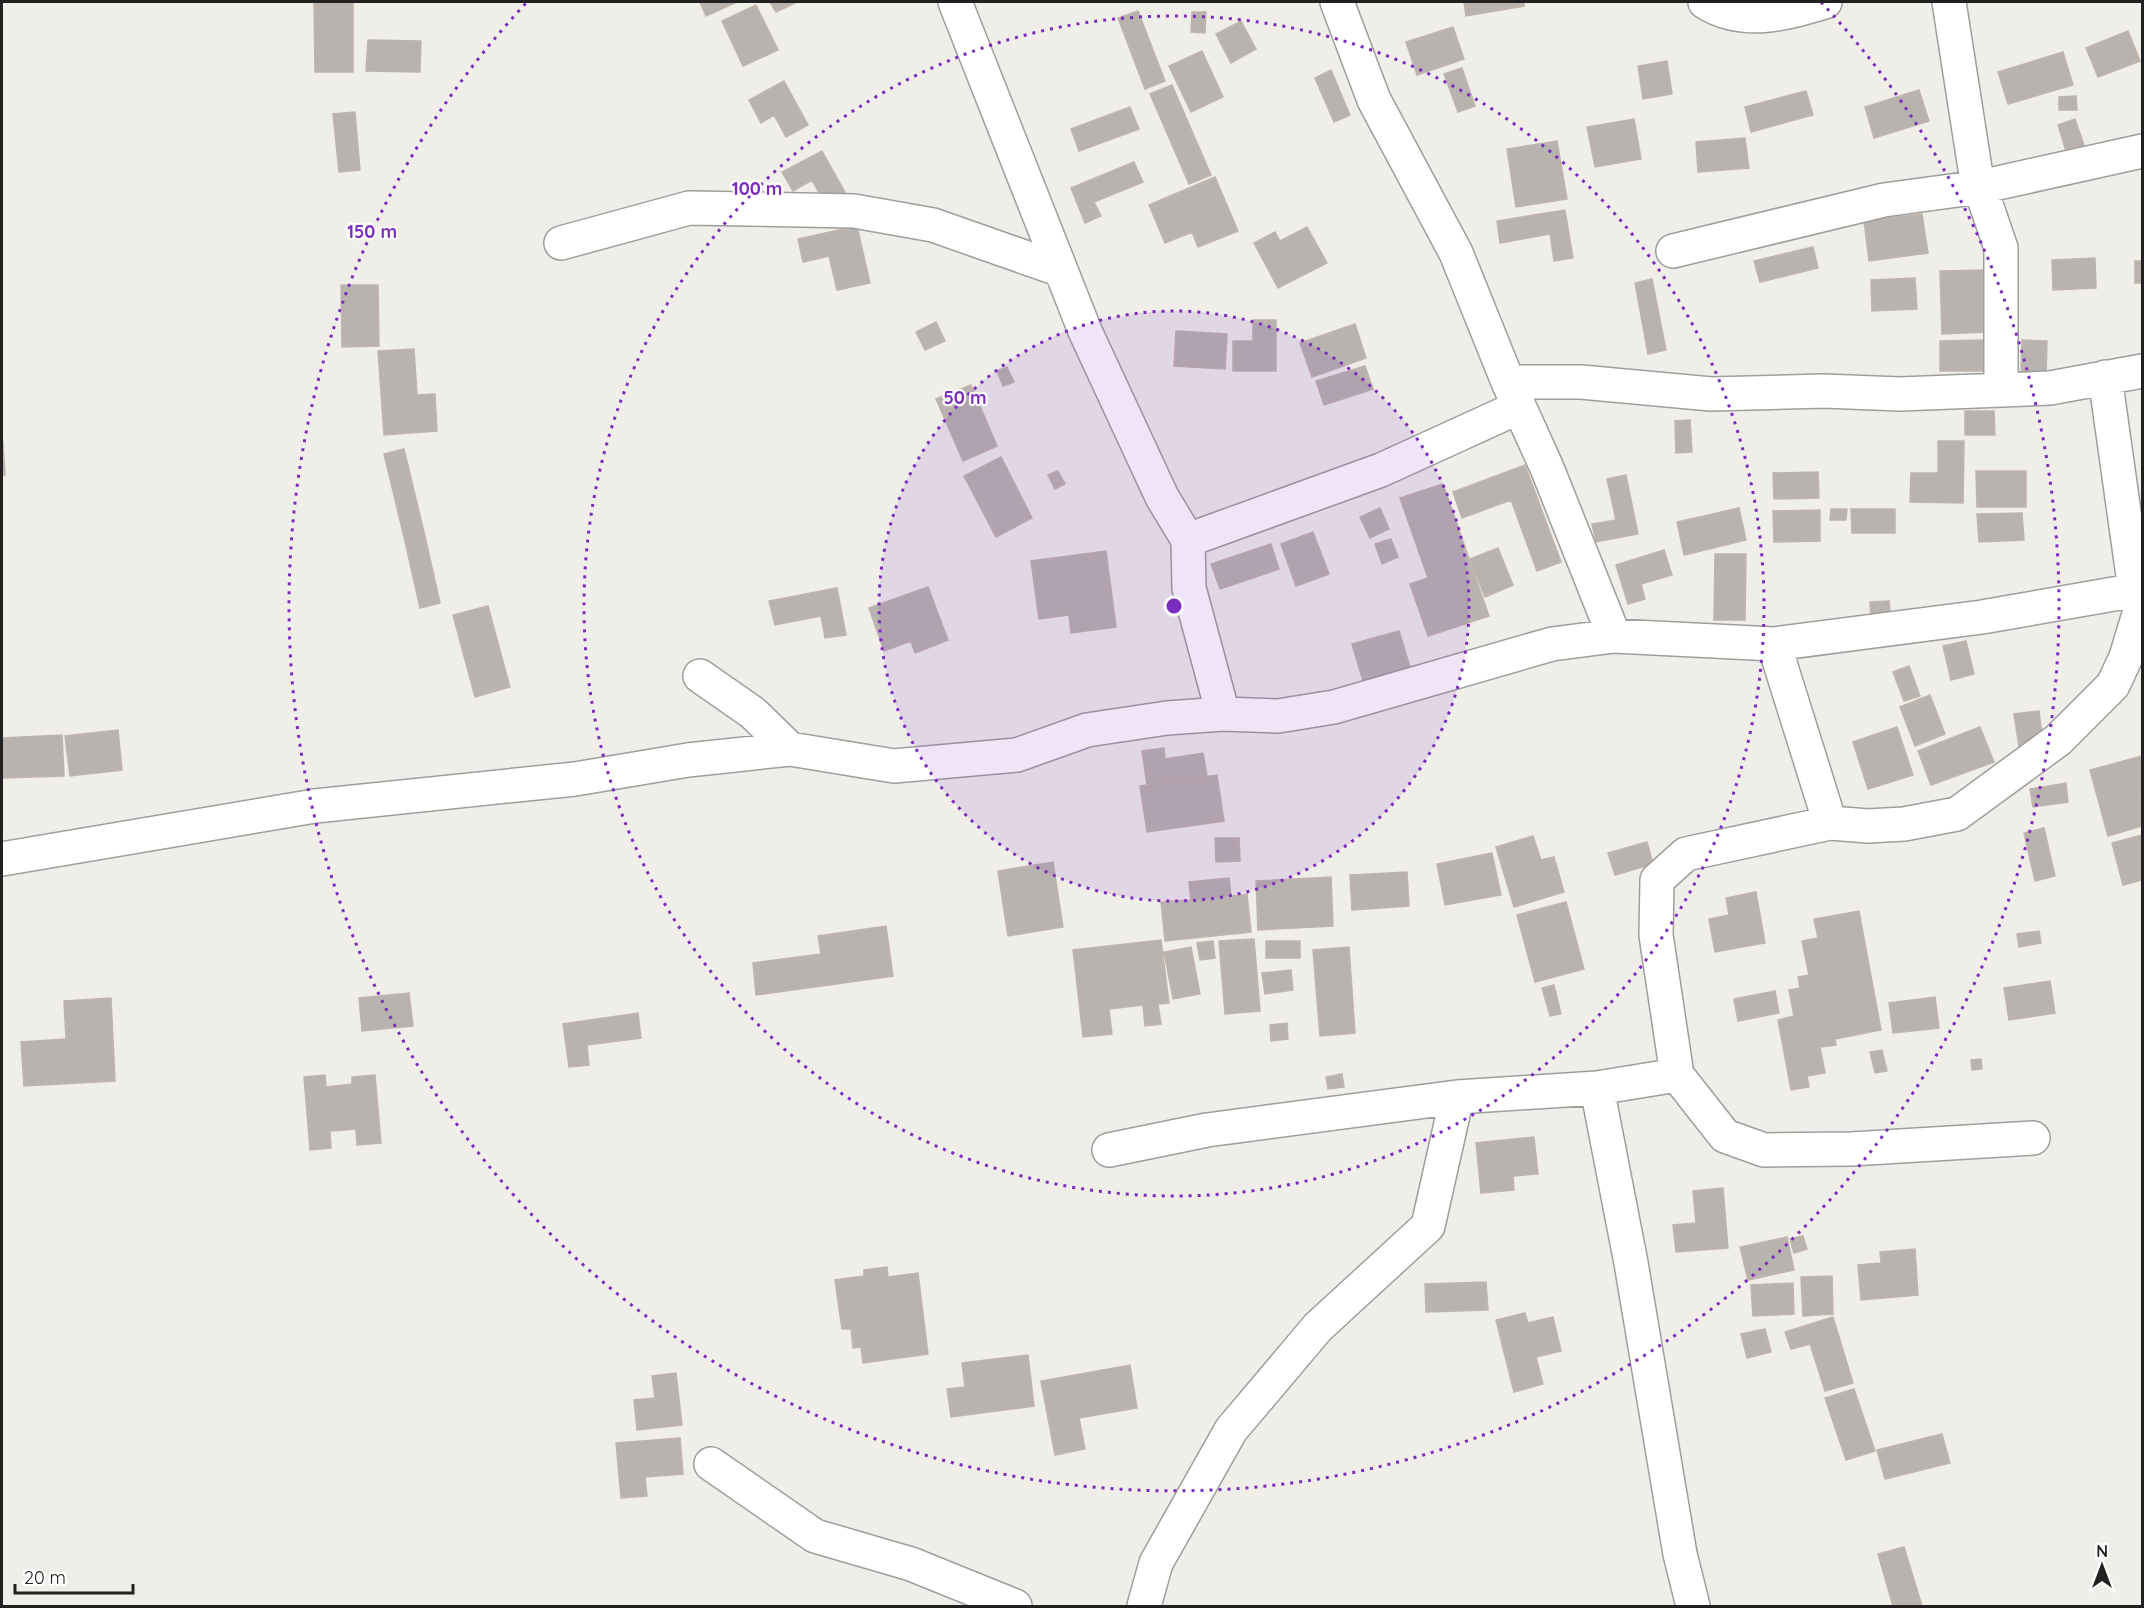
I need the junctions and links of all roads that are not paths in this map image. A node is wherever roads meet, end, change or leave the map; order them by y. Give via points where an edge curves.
1 (955, 2) edge
2 (1337, 2) edge
3 (1705, 2) edge
4 (1825, 2) edge
5 (1949, 2) edge
6 (2142, 151) edge
7 (1980, 187) junction
8 (561, 243) dead end
9 (1673, 251) dead end
10 (1061, 270) junction
11 (2142, 371) edge
12 (2105, 377) junction
13 (2001, 390) junction
14 (1514, 395) junction
15 (1188, 540) junction
16 (2140, 595) edge
17 (1614, 636) junction
18 (1774, 644) junction
19 (700, 676) dead end
20 (1224, 714) junction
21 (790, 749) junction
22 (1830, 823) junction
23 (2, 859) edge
24 (1677, 1075) junction
25 (1597, 1088) junction
26 (1457, 1097) junction
27 (2033, 1138) dead end
28 (1108, 1150) dead end
29 (711, 1464) dead end
30 (1015, 1606) edge
31 (1144, 1606) edge
32 (1693, 1606) edge

1 - 10 street
2 - 14 street via 1374,100 1456,253
3 - 4 street via 1721,12 1759,18
5 - 7 street
6 - 7 street
7 - 9 street via 1884,200
7 - 13 street via 2001,248
8 - 10 street via 689,207 854,211 933,225
10 - 15 street via 1162,497
11 - 12 street
12 - 13 street via 2050,388
12 - 16 street
13 - 14 street via 1711,394 1581,382
14 - 15 street via 1381,470
14 - 17 street
15 - 20 street via 1189,588
16 - 18 street
16 - 22 street via 2126,657 2113,686 2058,740 1997,787 1957,814 1904,824
17 - 18 street
17 - 20 street via 1552,644 1334,707 1278,716
18 - 22 street
19 - 21 street via 753,713
20 - 21 street via 1087,730 1017,755 894,766
21 - 23 street via 553,781 365,799
22 - 24 street via 1686,854 1657,880 1656,935
24 - 25 street
24 - 27 street via 1725,1136 1764,1150
25 - 26 street
25 - 32 street via 1680,1554
26 - 28 street via 1207,1130
26 - 31 street via 1428,1226 1318,1327 1231,1430 1156,1563
29 - 30 street via 815,1536 911,1564

